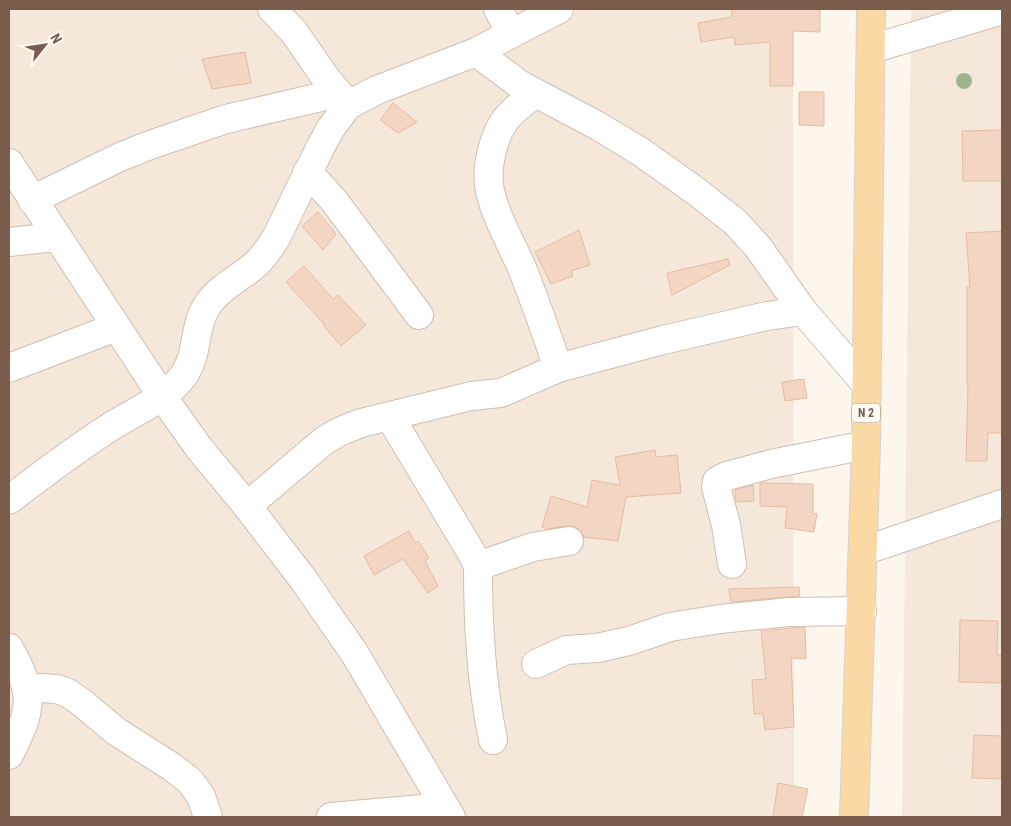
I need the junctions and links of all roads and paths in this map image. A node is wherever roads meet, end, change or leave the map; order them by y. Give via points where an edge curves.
1 (272, 9) edge
2 (498, 9) edge
3 (559, 9) edge
4 (872, 9) edge
5 (1002, 10) edge
6 (511, 33) junction
7 (871, 49) junction
8 (476, 52) junction
9 (536, 94) junction
10 (343, 99) junction
11 (9, 163) edge
12 (306, 173) junction
13 (32, 200) junction
14 (56, 237) junction
15 (9, 242) edge
16 (803, 311) junction
17 (419, 315) dead end
18 (116, 327) junction
19 (9, 368) edge
20 (558, 368) junction
21 (866, 384) junction
22 (162, 396) junction
23 (390, 417) junction
24 (866, 445) junction
25 (9, 500) edge
26 (1002, 504) edge
27 (247, 506) junction
28 (569, 541) dead end
29 (863, 551) junction
30 (732, 564) dead end
31 (478, 566) junction
32 (862, 611) junction
33 (9, 648) edge
34 (536, 664) dead end
35 (28, 691) junction
36 (493, 740) dead end
37 (9, 755) edge
38 (448, 812) edge
39 (208, 817) edge
40 (331, 817) edge
41 (854, 817) edge

1 - 10 street via 294,32
2 - 6 street
3 - 6 street
4 - 7 main road, N 2
5 - 7 street
6 - 8 street
7 - 21 main road, N 2
8 - 9 street
8 - 10 street via 377,90
9 - 16 street via 641,152 728,216 758,247
9 - 20 street via 506,119 495,139 489,162 489,190 541,317
10 - 12 street
10 - 13 street via 226,119 120,157
11 - 13 street
12 - 17 street via 335,202
12 - 22 street via 267,251 209,302 199,324 189,365 184,375
13 - 14 street
14 - 15 street
14 - 18 street
16 - 20 street via 663,340
16 - 21 street
18 - 19 street
18 - 22 street
20 - 23 street via 501,393 471,396
21 - 24 main road, N 2
22 - 25 street via 105,430
22 - 27 street via 199,448
23 - 27 street via 361,423 325,440
23 - 31 street
24 - 29 main road, N 2
24 - 30 street via 771,464 718,481 716,487
26 - 29 street
27 - 38 street via 303,578 354,654
28 - 31 street via 533,547
29 - 32 main road, N 2
31 - 36 street via 479,648
32 - 34 street via 788,612 720,618 597,648 566,650
32 - 41 main road, N 2
33 - 35 street
35 - 37 street via 27,714
35 - 39 street via 57,689 81,702 118,732 190,781 201,796
38 - 40 street

